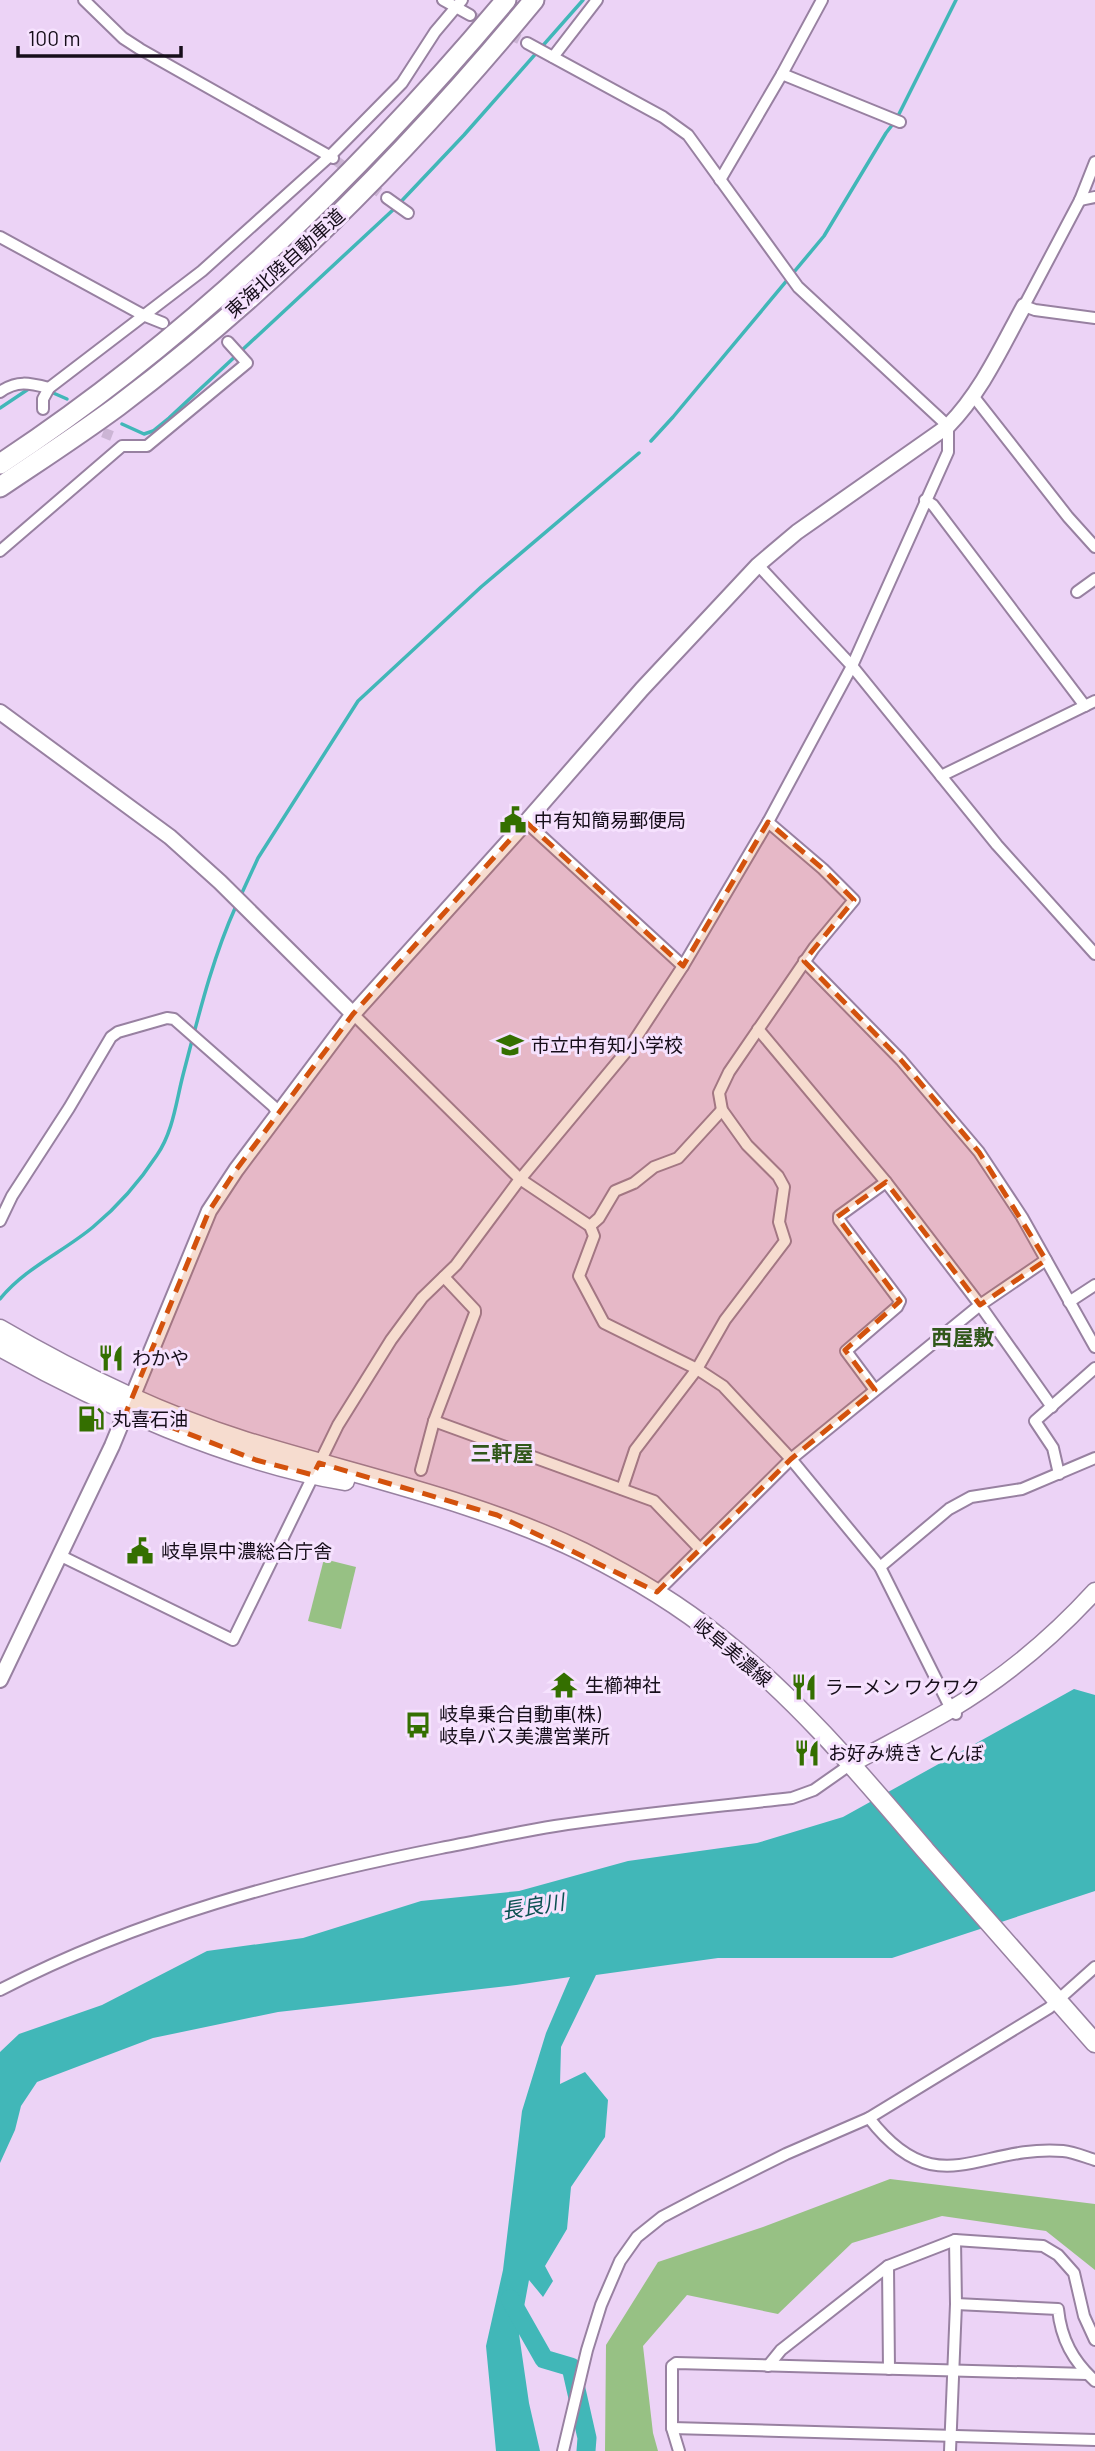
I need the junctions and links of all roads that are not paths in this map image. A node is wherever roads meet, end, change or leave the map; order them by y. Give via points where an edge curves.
1 (84, 0) edge
2 (443, 0) edge
3 (506, 0) edge
4 (534, 0) edge
5 (597, 0) edge
6 (822, 0) edge
7 (459, 4) edge
8 (470, 15) tunnel mouth
9 (528, 44) tunnel mouth
10 (551, 56) junction
11 (782, 74) junction
12 (896, 120) dead end
13 (333, 158) junction
14 (1095, 162) edge
15 (720, 180) junction
16 (1095, 197) edge
17 (389, 200) tunnel mouth
18 (1080, 200) junction
19 (406, 211) dead end
20 (0, 237) edge
21 (1024, 306) junction
22 (142, 315) junction
23 (1095, 318) edge
24 (169, 328) junction
25 (230, 344) dead end
26 (0, 391) edge
27 (974, 397) junction
28 (118, 406) junction
29 (948, 426) junction
30 (112, 436) tunnel mouth
31 (121, 446) junction
32 (0, 456) edge
33 (0, 464) edge
34 (0, 487) edge
35 (0, 500) edge
36 (925, 500) junction
37 (1095, 547) edge
38 (0, 551) edge
39 (758, 565) junction
40 (1095, 579) edge
41 (1077, 592) dead end
42 (852, 666) junction
43 (1090, 704) edge
44 (0, 712) edge
45 (941, 776) junction
46 (526, 822) junction
47 (768, 822) junction
48 (1095, 954) edge
49 (804, 961) junction
50 (683, 966) junction
51 (354, 1014) junction
52 (758, 1029) junction
53 (722, 1110) junction
54 (278, 1113) junction
55 (520, 1179) junction
56 (886, 1182) junction
57 (0, 1220) edge
58 (590, 1226) junction
59 (1046, 1260) junction
60 (444, 1277) junction
61 (1095, 1285) edge
62 (1069, 1303) junction
63 (980, 1305) junction
64 (0, 1329) edge
65 (1095, 1347) edge
66 (0, 1348) edge
67 (1095, 1368) edge
68 (697, 1369) junction
69 (876, 1390) junction
70 (130, 1404) junction
71 (1052, 1407) junction
72 (434, 1422) junction
73 (1095, 1458) edge
74 (791, 1459) junction
75 (316, 1469) junction
76 (421, 1470) dead end
77 (1059, 1474) junction
78 (622, 1489) junction
79 (700, 1549) junction
80 (59, 1555) junction
81 (880, 1567) junction
82 (1095, 1591) edge
83 (657, 1592) junction
84 (0, 1680) edge
85 (954, 1712) junction
86 (851, 1764) junction
87 (1095, 1967) edge
88 (0, 1990) edge
89 (1058, 2001) junction
90 (1095, 2043) edge
91 (869, 2118) junction
92 (1095, 2160) edge
93 (955, 2240) junction
94 (888, 2266) junction
95 (956, 2304) junction
96 (1095, 2340) edge
97 (768, 2366) junction
98 (889, 2369) junction
99 (953, 2371) junction
100 (1091, 2377) edge
101 (672, 2428) junction
102 (951, 2435) junction
103 (1095, 2440) edge
104 (564, 2451) edge
105 (679, 2451) edge
106 (950, 2451) edge

1 - 13 street via 140,49
2 - 7 street
3 - 24 highway, 東海北陸自動車道 via 390,131 254,265
4 - 28 highway, 東海北陸自動車道 via 470,78 336,218 270,280
5 - 10 street
6 - 11 street
7 - 8 street
7 - 13 street via 402,83
9 - 10 street
10 - 15 street via 688,135
11 - 12 street
11 - 15 street
13 - 22 street via 202,271
14 - 18 street
15 - 29 street via 798,286
16 - 18 street
17 - 19 street
18 - 21 street
20 - 22 street
21 - 23 street
21 - 27 street
22 - 24 street
22 - 26 street via 46,396 22,382
24 - 32 highway
24 - 33 highway, 東海北陸自動車道 via 101,393
25 - 31 street via 247,363 147,446
27 - 29 street
27 - 37 street
28 - 34 highway, 東海北陸自動車道
28 - 35 highway
29 - 36 street via 948,452
29 - 39 street
30 - 31 street
31 - 38 street
36 - 42 street
36 - 43 street
39 - 42 street
39 - 46 street
40 - 41 street
42 - 45 street
42 - 47 street
43 - 45 street
44 - 51 street via 170,837
45 - 48 street
46 - 50 street
46 - 51 street
47 - 49 street via 854,900
47 - 50 street
49 - 52 street
49 - 59 street via 901,1060 979,1152
50 - 55 street via 630,1046
51 - 54 street
51 - 55 street
52 - 53 street via 719,1093
52 - 56 street
53 - 58 street via 678,1158 615,1191
53 - 68 street via 747,1146 779,1176 784,1187 779,1222 785,1241 725,1320
54 - 57 street via 174,1019 118,1031 110,1037
54 - 70 street via 209,1211
55 - 58 street
55 - 60 street
56 - 63 street
56 - 69 street via 839,1216 900,1301 846,1351
58 - 68 street via 594,1236 579,1276 604,1323
59 - 62 street
59 - 63 street
60 - 72 street via 475,1313
60 - 75 street via 391,1340
61 - 62 street
62 - 65 street
63 - 69 street
63 - 71 street
64 - 70 main road, 岐阜美濃線
66 - 70 main road, 岐阜美濃線
67 - 71 street
68 - 74 street via 732,1392
68 - 78 street via 635,1450
69 - 74 street
70 - 75 main road, 岐阜美濃線 via 256,1460
70 - 80 street
71 - 77 street via 1035,1421 1053,1448
72 - 76 street
72 - 78 street
73 - 77 street
74 - 79 street
74 - 81 street
75 - 80 street via 233,1640
75 - 83 main road, 岐阜美濃線 via 411,1489 497,1515 582,1552
77 - 81 street via 1021,1489 971,1497 949,1509
78 - 79 street via 654,1501
79 - 83 street
80 - 84 street
81 - 85 street
82 - 85 main road via 1043,1642
83 - 86 main road, 岐阜美濃線 via 740,1655
85 - 86 main road
86 - 88 street via 814,1790 792,1798 554,1826 260,1889 71,1955
86 - 89 main road, 岐阜美濃線
87 - 89 street
89 - 90 main road, 岐阜美濃線
89 - 91 street
91 - 92 street via 893,2146 932,2165 952,2166 1039,2151 1066,2151
91 - 104 street via 761,2166 662,2217 638,2237 620,2261 601,2305
93 - 94 street
93 - 95 street
93 - 96 street via 1043,2246 1058,2255 1074,2273
94 - 97 street via 781,2350
94 - 98 street
95 - 99 street
95 - 100 street via 1058,2309 1065,2342
97 - 98 street
97 - 101 street via 676,2363 672,2366
98 - 99 street
99 - 100 street
99 - 102 street
101 - 102 street
101 - 105 street
102 - 103 street
102 - 106 street

